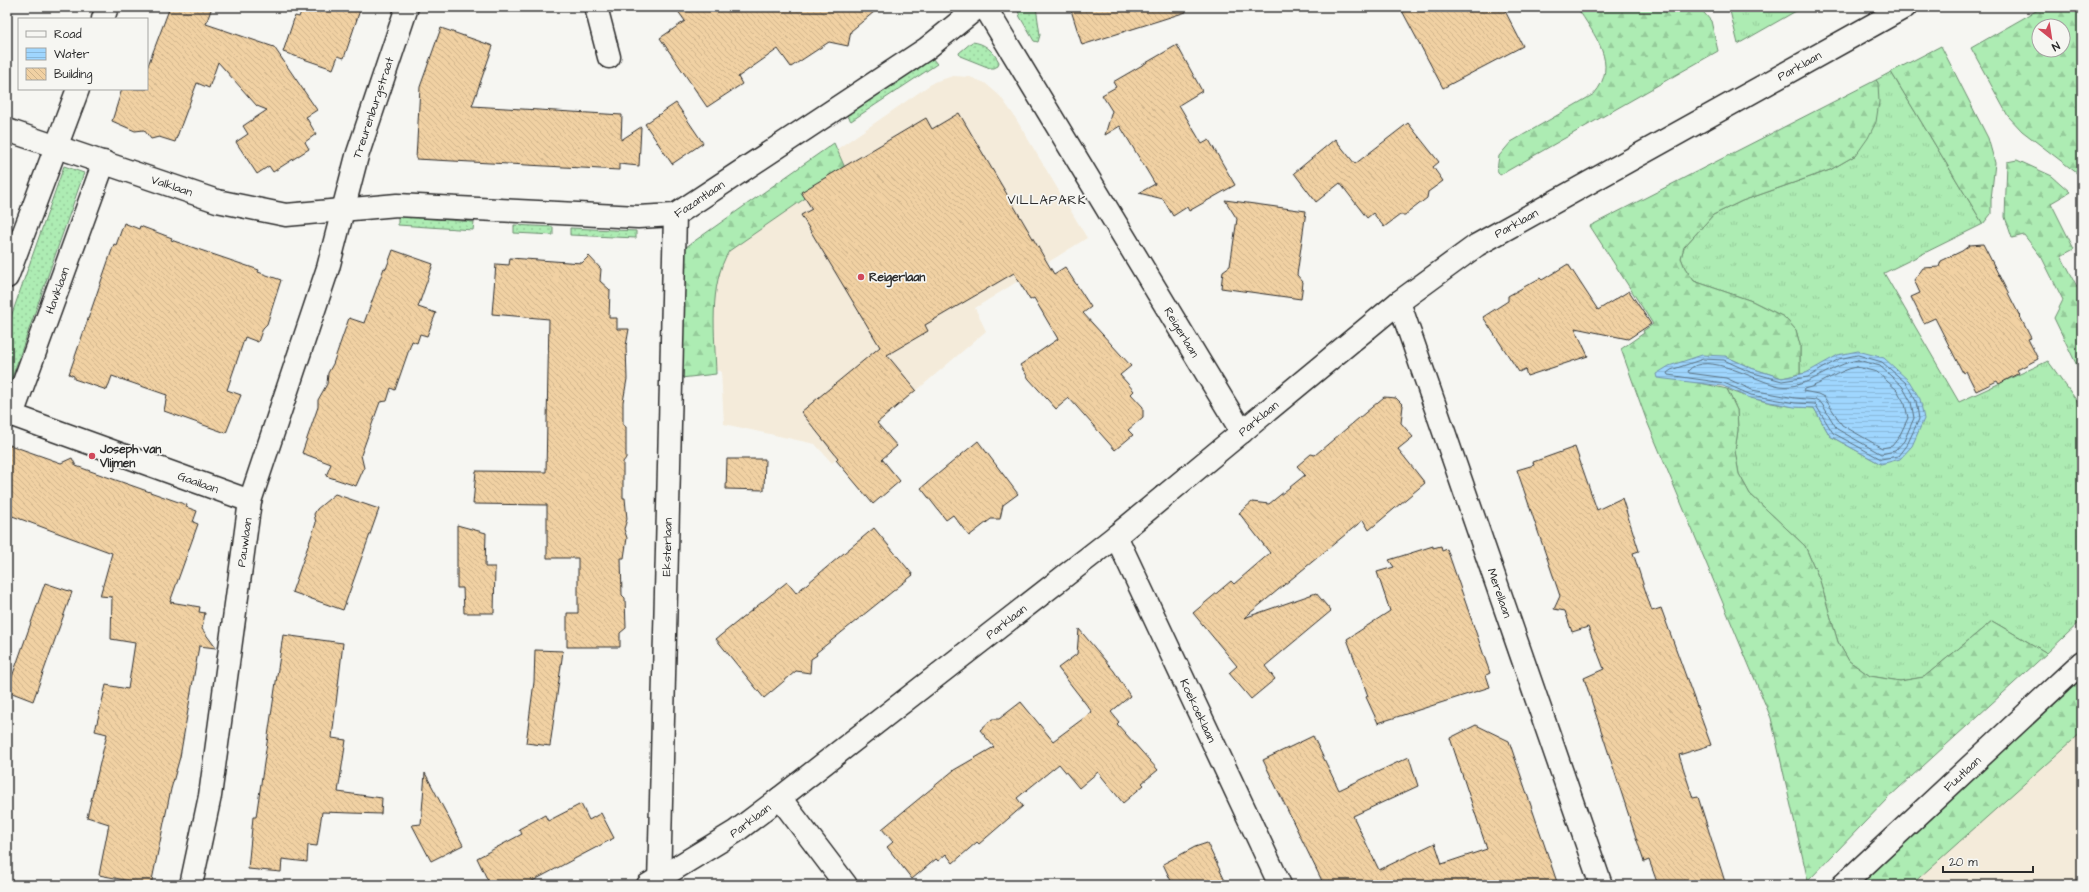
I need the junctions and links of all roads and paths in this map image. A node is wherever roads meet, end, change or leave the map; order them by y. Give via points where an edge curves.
1 (108, 7) edge
2 (407, 7) edge
3 (596, 7) edge
4 (978, 7) edge
5 (985, 7) edge
6 (1905, 7) edge
7 (103, 18) edge
8 (608, 56) dead end
9 (78, 90) edge
10 (7, 130) edge
11 (57, 147) junction
12 (104, 162) junction
13 (342, 209) junction
14 (675, 215) junction
15 (7, 277) edge
16 (1399, 302) junction
17 (10, 414) edge
18 (1242, 432) junction
19 (250, 501) junction
20 (1116, 536) junction
21 (2082, 662) edge
22 (780, 798) junction
23 (655, 883) edge
24 (191, 885) edge
25 (846, 885) edge
26 (1280, 885) edge
27 (1601, 885) edge
28 (1843, 885) edge

1 - 7 street
2 - 13 street, Treurenburgstraat
3 - 8 street
4 - 14 street, Fazantlaan via 926,49
5 - 18 street, Reigerlaan
6 - 16 street, Parklaan via 1477,245
9 - 11 street
10 - 11 street, Valklaan
11 - 12 street, Valklaan
11 - 15 street
12 - 13 street, Valklaan via 217,201 286,215
12 - 17 street, Haviklaan
13 - 14 street, Fazantlaan via 397,204 638,217
13 - 19 street, Pauwlaan via 328,268
14 - 23 street, Eksterlaan
16 - 18 street, Parklaan
16 - 27 street, Merellaan
17 - 19 street, Gaailaan
18 - 20 street, Parklaan
19 - 24 street, Pauwlaan via 210,796
20 - 22 street, Parklaan
20 - 26 street, Koekoeklaan
21 - 28 street, Fuutlaan
22 - 23 street, Parklaan via 735,832
22 - 25 street

